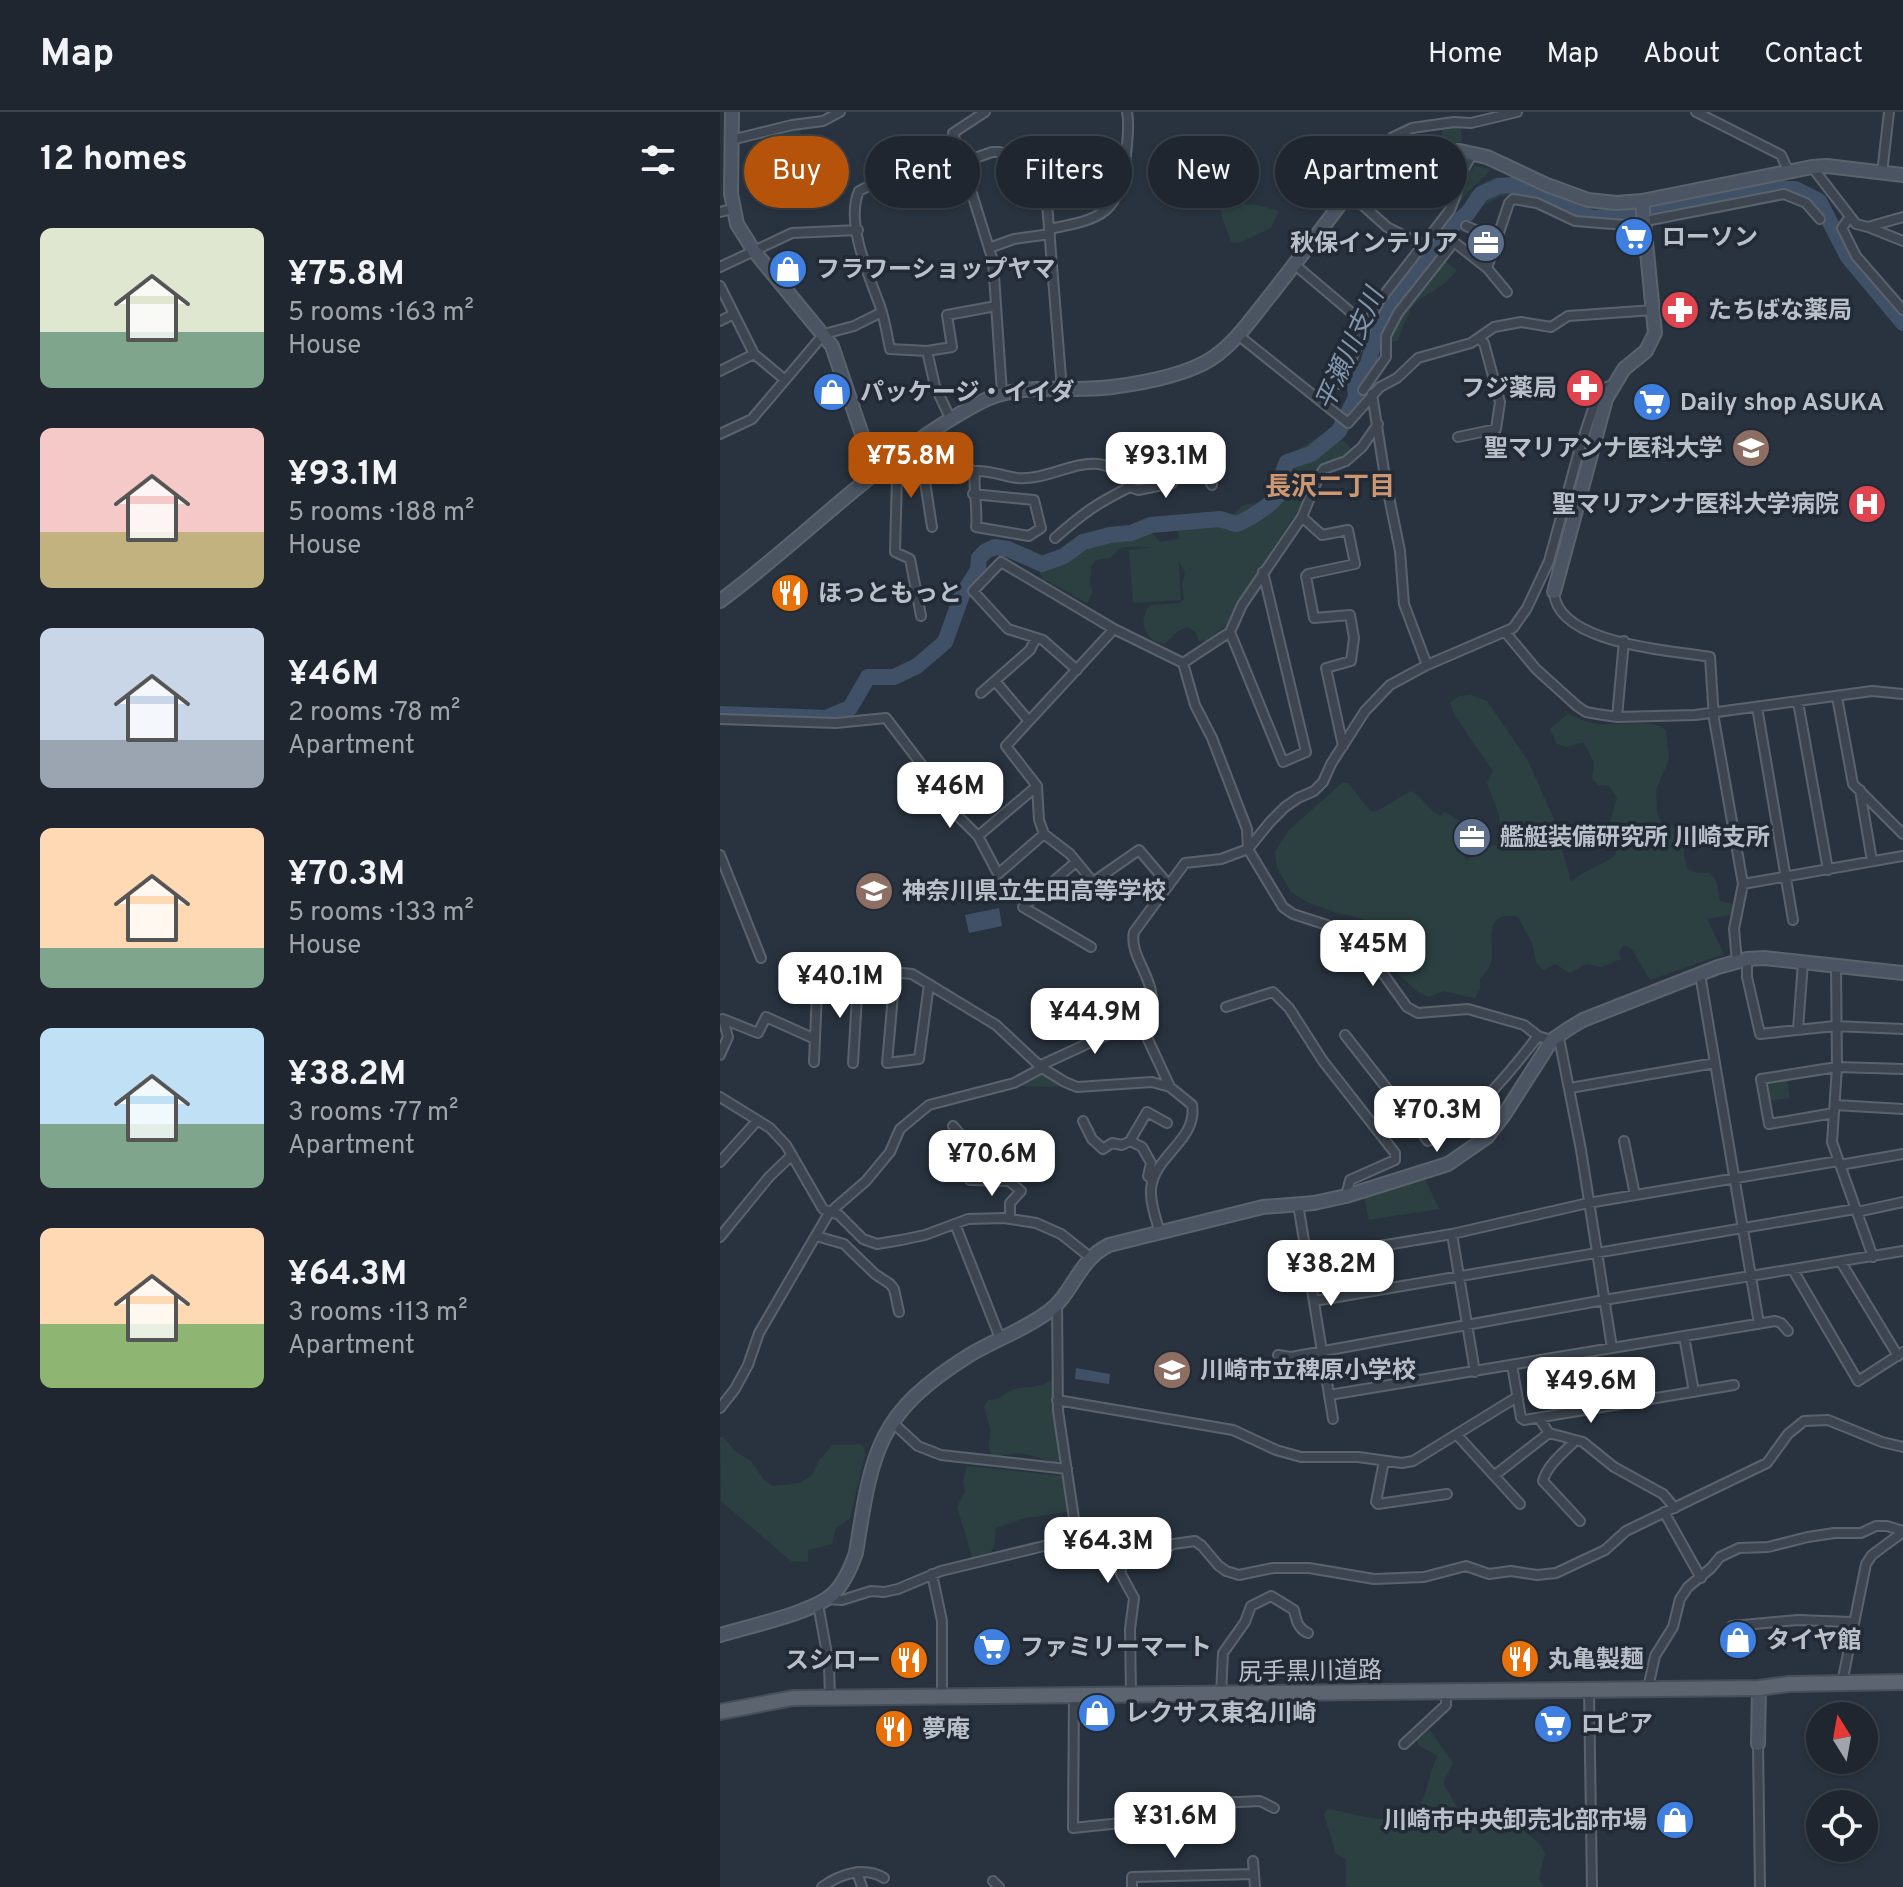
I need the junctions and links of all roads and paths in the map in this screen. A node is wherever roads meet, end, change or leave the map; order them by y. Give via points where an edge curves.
1 (732, 112) edge
2 (840, 112) edge
3 (985, 112) edge
4 (1127, 112) edge
5 (1461, 112) edge
6 (1517, 112) edge
7 (1696, 112) edge
8 (1889, 112) edge
9 (1462, 123) junction
10 (955, 136) edge
11 (1126, 136) edge
12 (1395, 136) edge
13 (731, 140) junction
14 (1467, 153) edge
15 (1473, 153) junction
16 (1812, 167) junction
17 (1788, 170) junction
18 (1882, 173) junction
19 (1903, 175) edge
20 (865, 188) edge
21 (1725, 188) junction
22 (1541, 196) junction
23 (1728, 203) junction
24 (976, 208) edge
25 (1048, 208) edge
26 (1108, 208) edge
27 (1337, 208) edge
28 (1366, 208) edge
29 (726, 211) edge
30 (1644, 212) junction
31 (1903, 217) edge
32 (1849, 218) junction
33 (1820, 219) dead end
34 (1466, 226) dead end
35 (1868, 227) junction
36 (858, 230) junction
37 (1050, 232) junction
38 (1497, 239) junction
39 (1903, 241) edge
40 (1423, 245) junction
41 (989, 248) junction
42 (754, 251) junction
43 (1294, 264) junction
44 (720, 267) edge
45 (1487, 268) junction
46 (720, 286) edge
47 (1507, 292) dead end
48 (996, 306) junction
49 (1654, 310) junction
50 (1903, 310) edge
51 (882, 312) junction
52 (734, 314) junction
53 (720, 321) edge
54 (1368, 323) junction
55 (824, 334) junction
56 (1238, 335) junction
57 (1480, 340) junction
58 (927, 351) junction
59 (754, 354) junction
60 (720, 371) edge
61 (784, 379) junction
62 (1340, 384) dead end
63 (1612, 385) junction
64 (1062, 390) junction
65 (1368, 392) junction
66 (1002, 393) junction
67 (951, 420) junction
68 (1378, 424) junction
69 (720, 434) edge
70 (1458, 437) dead end
71 (923, 469) junction
72 (878, 470) junction
73 (975, 471) junction
74 (897, 477) junction
75 (1212, 485) dead end
76 (1130, 487) junction
77 (973, 494) junction
78 (1302, 517) junction
79 (932, 527) dead end
80 (1055, 538) dead end
81 (1263, 572) junction
82 (1554, 592) joint
83 (720, 601) edge
84 (921, 616) dead end
85 (1114, 629) junction
86 (1230, 632) junction
87 (1506, 633) junction
88 (1036, 638) junction
89 (1624, 641) junction
90 (1183, 663) junction
91 (1427, 665) junction
92 (1077, 670) junction
93 (995, 681) junction
94 (981, 693) dead end
95 (1903, 694) edge
96 (1837, 697) junction
97 (1798, 702) junction
98 (1757, 707) junction
99 (1714, 712) junction
100 (1617, 717) junction
101 (720, 719) edge
102 (1029, 721) junction
103 (1343, 746) junction
104 (1037, 786) junction
105 (1860, 789) junction
106 (1044, 834) junction
107 (1903, 834) edge
108 (978, 836) junction
109 (1248, 849) junction
110 (720, 855) edge
111 (1903, 856) edge
112 (1872, 861) junction
113 (1076, 862) junction
114 (1828, 870) junction
115 (1786, 878) junction
116 (1168, 884) junction
117 (1743, 884) junction
118 (1793, 920) dead end
119 (1091, 947) dead end
120 (761, 958) dead end
121 (1742, 960) junction
122 (1803, 962) junction
123 (1836, 966) junction
124 (895, 973) junction
125 (1903, 973) edge
126 (1700, 974) junction
127 (858, 980) junction
128 (929, 984) junction
129 (1226, 1007) dead end
130 (722, 1018) edge
131 (1139, 1020) junction
132 (1835, 1026) junction
133 (1798, 1029) junction
134 (1903, 1029) edge
135 (1345, 1035) dead end
136 (1538, 1036) junction
137 (815, 1039) junction
138 (1552, 1040) junction
139 (720, 1055) edge
140 (814, 1062) dead end
141 (853, 1063) dead end
142 (1715, 1063) junction
143 (1041, 1067) junction
144 (1837, 1067) junction
145 (1903, 1069) edge
146 (1170, 1087) junction
147 (1570, 1088) junction
148 (720, 1097) edge
149 (1835, 1109) junction
150 (1903, 1109) edge
151 (1083, 1121) dead end
152 (756, 1122) junction
153 (1167, 1123) dead end
154 (953, 1126) dead end
155 (1130, 1141) junction
156 (1624, 1141) dead end
157 (1903, 1154) edge
158 (792, 1155) junction
159 (720, 1162) edge
160 (1839, 1163) junction
161 (1735, 1177) junction
162 (970, 1180) dead end
163 (1152, 1181) junction
164 (996, 1182) junction
165 (1635, 1195) junction
166 (1346, 1196) junction
167 (1903, 1202) edge
168 (1588, 1203) junction
169 (1298, 1204) junction
170 (1856, 1210) junction
171 (829, 1213) junction
172 (1010, 1218) junction
173 (955, 1224) junction
174 (1743, 1229) junction
175 (1160, 1233) junction
176 (1452, 1234) junction
177 (816, 1236) junction
178 (720, 1237) edge
179 (1903, 1251) edge
180 (1596, 1252) junction
181 (1090, 1257) junction
182 (1873, 1257) junction
183 (1308, 1258) junction
184 (1841, 1262) junction
185 (1793, 1270) junction
186 (1751, 1277) junction
187 (1459, 1278) junction
188 (1604, 1300) junction
189 (1314, 1301) junction
190 (1057, 1304) junction
191 (899, 1312) dead end
192 (1759, 1324) junction
193 (1469, 1326) junction
194 (1788, 1331) dead end
195 (1684, 1336) junction
196 (1000, 1338) junction
197 (1612, 1348) junction
198 (1322, 1351) junction
199 (1900, 1354) edge
200 (1278, 1355) dead end
201 (1512, 1365) junction
202 (1475, 1372) junction
203 (1734, 1385) dead end
204 (1694, 1392) junction
205 (1329, 1395) junction
206 (1517, 1397) junction
207 (1057, 1400) junction
208 (720, 1408) edge
209 (1539, 1418) junction
210 (1333, 1419) dead end
211 (892, 1422) junction
212 (1549, 1433) junction
213 (1457, 1435) junction
214 (1575, 1441) junction
215 (1903, 1447) edge
216 (1384, 1461) junction
217 (1067, 1469) junction
218 (1495, 1475) junction
219 (1447, 1494) dead end
220 (1520, 1504) dead end
221 (1675, 1508) junction
222 (1664, 1512) junction
223 (1580, 1521) dead end
224 (1902, 1534) edge
225 (1079, 1552) junction
226 (1120, 1560) junction
227 (932, 1574) junction
228 (1701, 1578) junction
229 (822, 1601) junction
230 (1852, 1622) junction
231 (1732, 1626) dead end
232 (1308, 1633) dead end
233 (720, 1635) edge
234 (1903, 1682) edge
235 (1842, 1683) junction
236 (1648, 1688) junction
237 (1759, 1688) junction
238 (1589, 1689) junction
239 (1446, 1690) junction
240 (1903, 1692) edge
241 (942, 1695) junction
242 (1131, 1695) junction
243 (1221, 1695) junction
244 (1074, 1696) junction
245 (830, 1697) junction
246 (720, 1712) edge
247 (1404, 1744) dead end
248 (1758, 1744) joint
249 (1274, 1808) dead end
250 (1253, 1861) dead end
251 (857, 1872) junction
252 (1254, 1874) junction
253 (884, 1878) dead end
254 (822, 1887) edge
255 (862, 1887) edge
256 (1132, 1887) edge
257 (1255, 1887) edge
258 (1592, 1887) edge
259 (1760, 1887) edge

1 - 13 street
2 - 13 street via 823,121
3 - 10 street via 953,130
4 - 11 street
5 - 9 street
6 - 9 street
7 - 17 street via 1781,155
8 - 18 street
9 - 12 street via 1412,128
13 - 29 street
14 - 15 street
15 - 22 street
15 - 40 street via 1459,177 1450,210
16 - 17 street
16 - 18 street
16 - 32 street
17 - 21 street
18 - 19 street
20 - 36 street via 855,204
21 - 23 street
21 - 30 street
22 - 30 street via 1616,203
22 - 30 street via 1569,219 1594,224 1625,225
22 - 38 street via 1513,199
23 - 30 street
23 - 33 street via 1784,194 1806,203
24 - 41 street
25 - 37 street
26 - 37 street via 1085,222
27 - 43 street
28 - 40 street via 1387,227
29 - 42 street
30 - 49 street
31 - 35 street
32 - 35 street
32 - 50 street via 1842,228 1856,256
34 - 38 street
35 - 39 street
36 - 42 street via 792,233
36 - 51 street
37 - 41 street
37 - 64 street
38 - 45 street
40 - 54 street
41 - 48 street
42 - 44 street
42 - 55 street
43 - 54 street
43 - 56 street
45 - 47 street
45 - 65 street via 1454,242 1398,313 1386,336 1386,357
46 - 52 street
48 - 58 street via 947,315 952,347
48 - 66 street
49 - 57 street via 1568,316 1551,327 1521,322 1494,327
49 - 63 street via 1651,343
51 - 55 street
51 - 58 street via 890,349
52 - 53 street
52 - 59 street
54 - 62 street
55 - 61 street
55 - 72 street
56 - 64 street via 1209,360 1180,372 1130,385
56 - 65 street via 1348,423
57 - 65 street via 1418,358 1397,378
57 - 70 street via 1500,402 1496,429
58 - 67 street
59 - 60 street
59 - 61 street
61 - 69 street via 752,419
63 - 82 street
63 - 87 street via 1599,390 1549,561 1530,601
64 - 66 street
65 - 68 street
66 - 67 street
67 - 72 street
68 - 78 street via 1346,461 1324,469
68 - 91 street via 1404,604
71 - 73 street via 936,462
71 - 74 street
71 - 79 street
72 - 74 street
72 - 83 street
73 - 76 street via 1044,477 1090,463 1121,473
73 - 77 street
74 - 84 street via 895,552 910,559
75 - 76 street via 1201,468 1182,470 1172,483
76 - 80 street via 1080,514
77 - 77 street via 976,527 1029,536 1041,528 1034,500
78 - 81 street
78 - 103 street via 1322,535 1348,530 1355,564 1306,576 1314,618 1350,615 1351,661 1326,668
81 - 86 street
81 - 86 street via 1306,752 1283,762
82 - 89 street via 1563,616 1576,626
85 - 88 street via 1001,562 973,591 1008,629
85 - 90 street
85 - 92 street
86 - 90 street
87 - 91 street
87 - 100 street via 1577,706
88 - 92 street
88 - 93 street
89 - 99 street via 1710,657
89 - 100 street
90 - 109 street via 1247,829
91 - 103 street via 1390,685
92 - 102 street
93 - 94 street
93 - 102 street
95 - 96 street via 1872,691
96 - 97 street
96 - 105 street via 1853,784
97 - 98 street
97 - 114 street
98 - 99 street
98 - 115 street
99 - 100 street
99 - 117 street
101 - 108 street via 836,723 886,718 948,806
102 - 104 street via 1006,746
103 - 109 street via 1323,782 1285,807
104 - 106 street
104 - 108 street
105 - 107 street
105 - 112 street
106 - 108 street via 998,874
106 - 113 street
109 - 116 street via 1221,859 1190,861
109 - 136 street via 1283,907 1348,936 1407,1007 1418,1013 1468,1009 1524,1025
110 - 120 street
111 - 112 street
112 - 114 street
113 - 116 street via 1093,882 1139,850
113 - 119 street via 1023,907
114 - 115 street
115 - 117 street
115 - 118 street
116 - 131 street via 1132,939 1152,997 1148,1013
117 - 121 street via 1734,929
121 - 122 street
121 - 126 street
121 - 133 street via 1760,1034
122 - 123 street
122 - 133 street
123 - 125 street
123 - 132 street
124 - 127 street
124 - 128 street via 912,974
124 - 128 street via 887,1063 919,1059
126 - 138 street via 1583,1020
126 - 142 street
127 - 137 street via 814,968
127 - 141 street
128 - 143 street via 996,1025
129 - 166 street via 1273,992 1395,1153 1395,1160 1350,1180
130 - 137 street via 758,1033 766,1017
130 - 139 street via 728,1037
131 - 143 street
131 - 146 street
132 - 133 street
132 - 134 street
132 - 144 street
135 - 136 street via 1428,1141 1512,1072
136 - 138 street
137 - 140 street
138 - 147 street via 1560,1044
138 - 166 street via 1504,1115 1476,1146 1448,1164
142 - 147 street
142 - 161 street
143 - 146 street via 1077,1087 1152,1082
143 - 171 street via 1014,1083 929,1105 900,1129 890,1152 866,1181
144 - 145 street
144 - 149 street
144 - 149 street via 1761,1079 1769,1124
146 - 163 street via 1192,1105 1193,1119 1157,1165
147 - 168 street
148 - 152 street
149 - 150 street
149 - 160 street via 1832,1142
151 - 155 street via 1103,1149
152 - 158 street via 770,1128
152 - 159 street
153 - 155 street via 1147,1112
154 - 164 street
155 - 163 street via 1149,1155
156 - 165 street
157 - 160 street
158 - 171 street
158 - 178 street
160 - 161 street
160 - 170 street
161 - 165 street
161 - 174 street
162 - 164 street
163 - 175 street
164 - 172 street via 1009,1181 1021,1191 1010,1203
165 - 168 street
166 - 169 street
167 - 170 street
168 - 176 street
168 - 180 street
169 - 175 street via 1263,1207
169 - 183 street
170 - 174 street
170 - 182 street
171 - 173 street via 877,1244
171 - 177 street
172 - 173 street
172 - 181 street via 1061,1234
173 - 196 street
174 - 180 street
174 - 186 street
175 - 181 street via 1109,1245
176 - 183 street
176 - 187 street
177 - 191 street via 844,1244 890,1284
177 - 208 street
179 - 182 street
180 - 187 street
180 - 188 street
181 - 190 street
182 - 184 street
183 - 189 street
184 - 185 street
184 - 199 street
185 - 186 street
185 - 199 street via 1858,1381
186 - 188 street
186 - 192 street
187 - 189 street
187 - 193 street
188 - 193 street
188 - 197 street
189 - 198 street
190 - 196 street via 1038,1320
190 - 207 street
192 - 194 street via 1781,1323
192 - 195 street
193 - 198 street
193 - 202 street
195 - 197 street
195 - 204 street
196 - 211 street via 923,1388
197 - 201 street
198 - 200 street
198 - 205 street
201 - 202 street
201 - 206 street
202 - 205 street
203 - 204 street
204 - 209 street
205 - 210 street
206 - 209 street via 1521,1418
206 - 213 street
207 - 216 street via 1233,1430 1301,1457
207 - 217 street
209 - 212 street
211 - 217 street via 918,1446 941,1455
211 - 229 street via 875,1453 853,1561 842,1582
212 - 214 street
212 - 218 street
213 - 216 street via 1413,1461
213 - 218 street
214 - 221 street via 1663,1494
214 - 223 street via 1543,1481
215 - 221 street via 1844,1424 1804,1421 1767,1463
216 - 219 street via 1378,1504
217 - 225 street
218 - 220 street
221 - 222 street
222 - 226 street via 1626,1531 1605,1550 1547,1574 1489,1574 1466,1566 1424,1577 1374,1579 1309,1568 1239,1575 1218,1565 1195,1541 1173,1544 1151,1558
222 - 228 street
224 - 228 street via 1876,1526 1861,1533 1739,1548 1720,1557
224 - 230 street via 1866,1564
225 - 226 street
225 - 227 street via 1048,1545
226 - 242 street via 1134,1598
227 - 229 street via 898,1589
227 - 241 street via 942,1621
228 - 236 street via 1680,1599 1673,1627 1655,1656
229 - 233 street
229 - 245 street
230 - 231 street
230 - 235 street
232 - 243 street via 1302,1631 1294,1610 1271,1596 1251,1606 1223,1653
234 - 235 main road, 尻手黒川道路
235 - 237 main road, 尻手黒川道路
236 - 237 main road, 尻手黒川道路
236 - 238 main road, 尻手黒川道路
237 - 240 main road, 尻手黒川道路
237 - 248 street
238 - 239 main road, 尻手黒川道路
238 - 258 street
239 - 243 main road, 尻手黒川道路
239 - 247 street via 1446,1705
241 - 244 main road, 尻手黒川道路
241 - 245 main road, 尻手黒川道路
242 - 243 main road, 尻手黒川道路
242 - 244 main road, 尻手黒川道路
244 - 249 street via 1073,1828 1160,1823 1217,1803 1260,1801
245 - 246 main road, 尻手黒川道路 via 793,1698
248 - 259 street
250 - 252 street
251 - 253 street
251 - 254 street
251 - 255 street
252 - 256 street via 1132,1877
252 - 257 street

